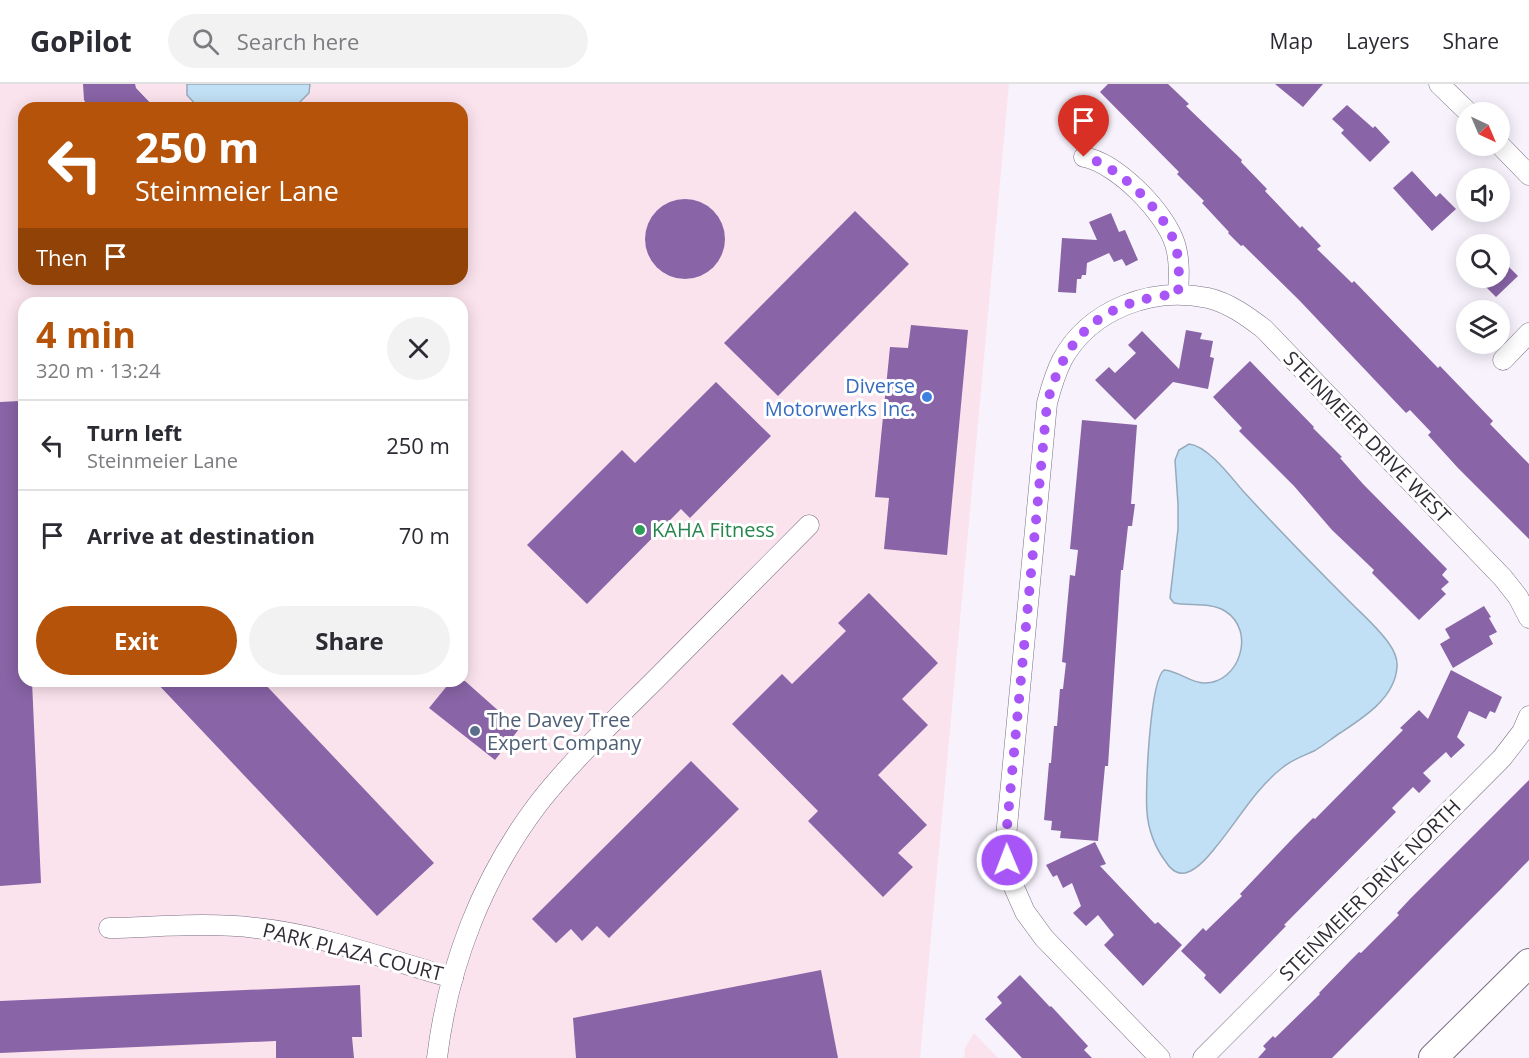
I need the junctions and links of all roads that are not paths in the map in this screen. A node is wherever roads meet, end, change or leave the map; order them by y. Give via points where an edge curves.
1 (1439, 84) edge
2 (1458, 102) edge
3 (1510, 155) edge
4 (1084, 157) dead end
5 (1529, 175) edge
6 (1178, 294) junction
7 (1529, 333) edge
8 (1503, 360) dead end
9 (809, 525) dead end
10 (1529, 618) edge
11 (1529, 716) edge
12 (109, 928) dead end
13 (1529, 963) edge
14 (453, 978) junction
15 (437, 1058) edge
16 (1160, 1058) edge
17 (1203, 1058) edge
18 (1434, 1058) edge

1 - 2 street
3 - 5 street
4 - 6 street via 1114,170 1165,223 1179,263
6 - 10 street, STEINMEIER DRIVE WEST via 1223,303 1264,329 1503,578
6 - 16 street, STEINMEIER DRIVE WEST via 1136,300 1107,313 1082,333 1053,380 1047,404 1005,844 1012,884 1034,926
7 - 8 street
9 - 14 street via 586,750 539,803 492,877 468,927
11 - 17 street, STEINMEIER DRIVE NORTH via 1502,758
12 - 14 street, PARK PLAZA COURT via 222,926 272,930
13 - 18 main road
14 - 15 street

